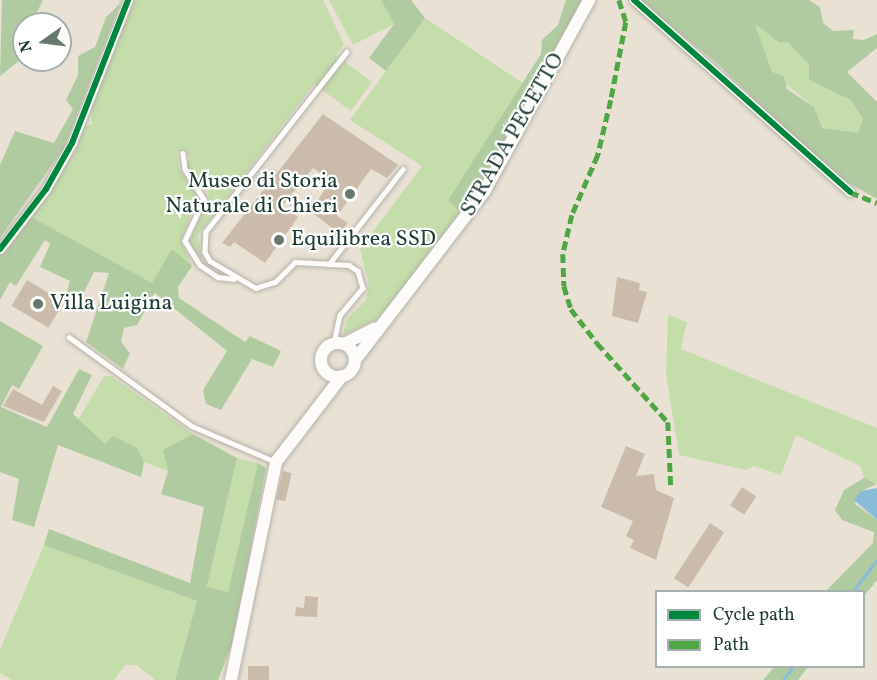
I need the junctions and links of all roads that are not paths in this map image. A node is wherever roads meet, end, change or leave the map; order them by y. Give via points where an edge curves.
1 (128, 0) edge
2 (589, 0) edge
3 (634, 0) edge
4 (347, 52) dead end
5 (183, 153) dead end
6 (403, 169) dead end
7 (850, 192) dead end
8 (0, 249) edge
9 (329, 264) junction
10 (237, 279) junction
11 (385, 322) junction
12 (69, 337) dead end
13 (339, 344) junction
14 (355, 360) junction
15 (324, 369) junction
16 (342, 376) junction
17 (314, 411) junction
18 (276, 462) junction
19 (231, 680) edge

1 - 8 street via 72,142 46,189
2 - 11 main road, STRADA PECETTO via 484,192
3 - 7 street
4 - 10 lane via 206,232 210,261
5 - 10 lane via 184,169 204,200 185,241 200,265 218,277
6 - 9 lane
9 - 10 lane via 295,262 267,287
9 - 13 lane via 349,265 358,271 363,288 340,315
11 - 13 main road, STRADA PECETTO
11 - 14 main road, STRADA PECETTO
12 - 18 lane via 192,426
13 - 14 main road
13 - 15 main road, STRADA PECETTO via 323,353
14 - 16 main road, STRADA PECETTO
15 - 16 main road
15 - 17 main road, STRADA PECETTO
16 - 17 main road, STRADA PECETTO
17 - 18 main road, STRADA PECETTO
18 - 19 main road, STRADA PECETTO

